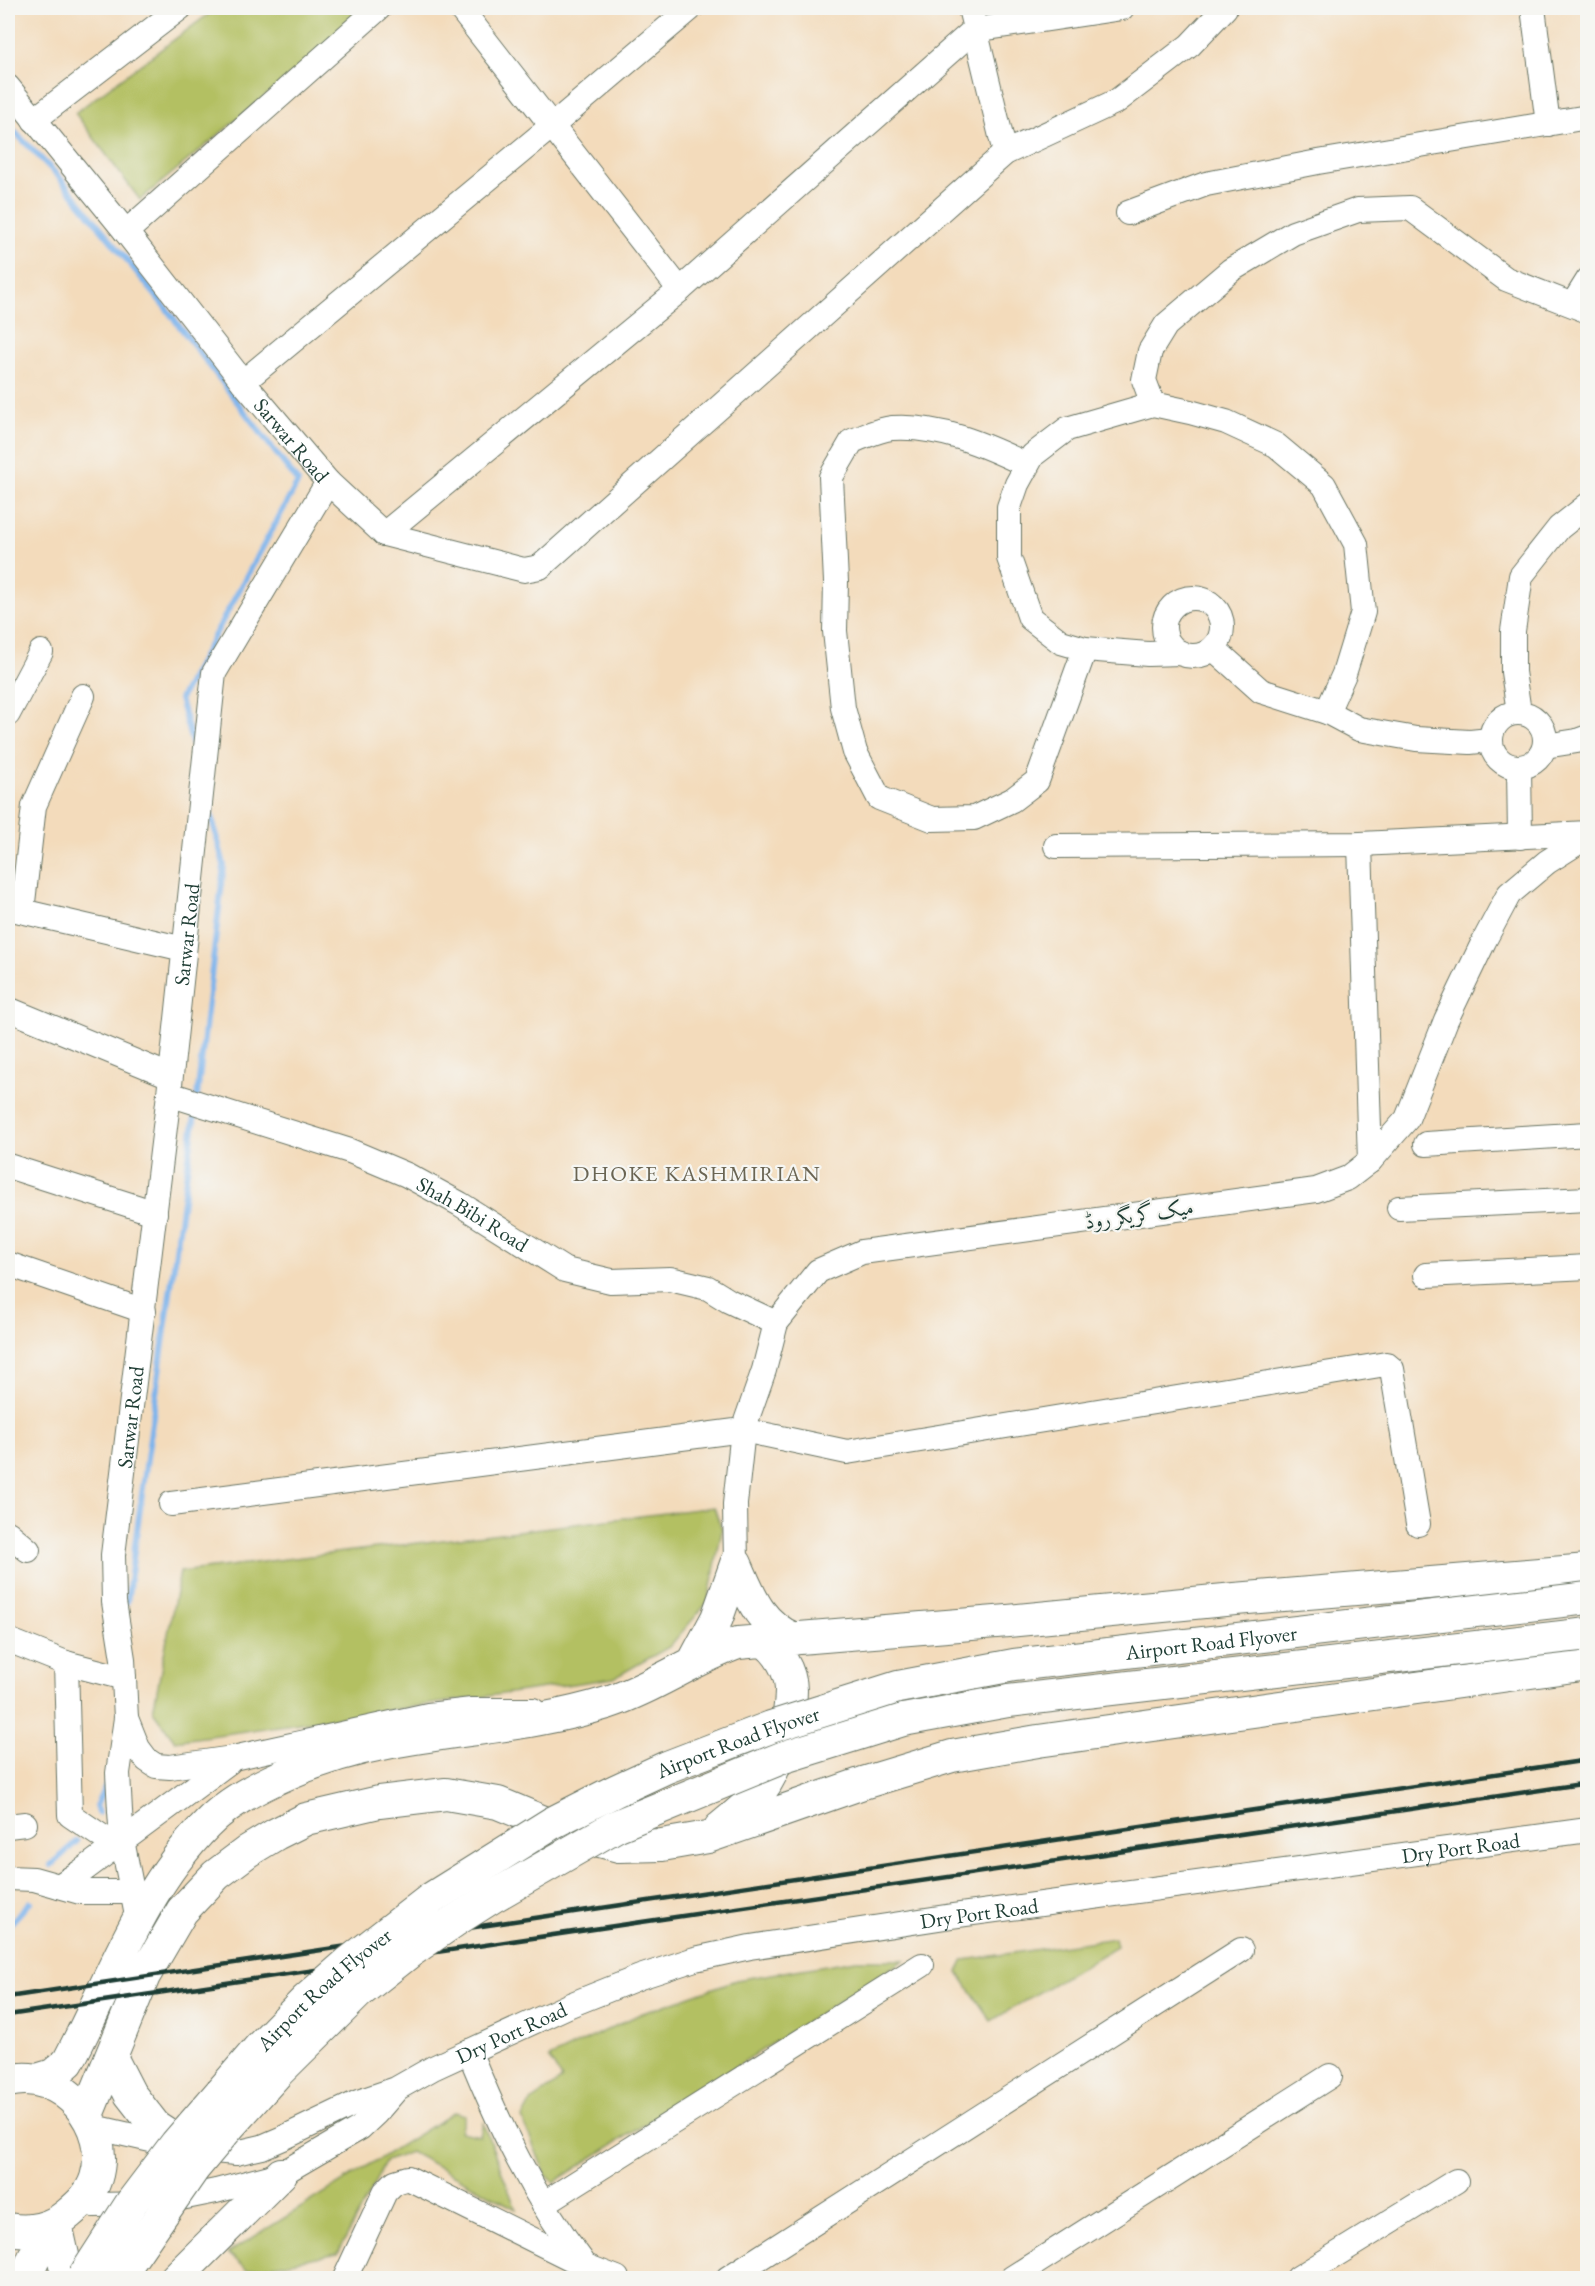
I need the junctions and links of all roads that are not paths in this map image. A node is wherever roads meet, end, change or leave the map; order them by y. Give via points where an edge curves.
1 (180, 8) edge
2 (379, 8) edge
3 (460, 8) edge
4 (691, 8) edge
5 (1122, 8) edge
6 (1225, 8) edge
7 (1533, 8) edge
8 (972, 19) edge
9 (8, 87) edge
10 (1587, 117) edge
11 (34, 120) junction
12 (1548, 124) junction
13 (553, 126) junction
14 (1005, 153) junction
15 (1128, 213) dead end
16 (126, 232) junction
17 (1587, 280) edge
18 (680, 290) junction
19 (1580, 307) edge
20 (243, 382) junction
21 (1153, 404) junction
22 (1027, 465) junction
23 (328, 482) junction
24 (1587, 505) edge
25 (384, 534) junction
26 (1213, 648) junction
27 (1085, 649) junction
28 (41, 652) dead end
29 (1180, 653) junction
30 (83, 696) dead end
31 (1327, 712) junction
32 (1519, 712) junction
33 (8, 714) edge
34 (1587, 737) edge
35 (1490, 740) junction
36 (1545, 746) junction
37 (1519, 767) junction
38 (1587, 835) edge
39 (1520, 837) junction
40 (1360, 844) junction
41 (1056, 846) dead end
42 (15, 910) edge
43 (184, 949) junction
44 (8, 1009) edge
45 (169, 1085) junction
46 (1587, 1134) edge
47 (1426, 1144) dead end
48 (1370, 1161) junction
49 (8, 1166) edge
50 (1587, 1198) edge
51 (1400, 1208) dead end
52 (155, 1213) junction
53 (8, 1264) edge
54 (1587, 1267) edge
55 (1426, 1275) dead end
56 (144, 1311) junction
57 (776, 1323) junction
58 (743, 1430) junction
59 (171, 1504) dead end
60 (1418, 1524) dead end
61 (8, 1533) edge
62 (28, 1550) dead end
63 (736, 1564) junction
64 (1587, 1570) edge
65 (1587, 1598) edge
66 (1587, 1634) edge
67 (794, 1639) junction
68 (8, 1640) edge
69 (762, 1640) junction
70 (66, 1663) junction
71 (693, 1663) junction
72 (1587, 1664) edge
73 (124, 1678) junction
74 (575, 1711) junction
75 (126, 1718) junction
76 (233, 1758) junction
77 (281, 1776) junction
78 (306, 1819) junction
79 (1587, 1830) edge
80 (708, 1837) junction
81 (122, 1840) junction
82 (8, 1878) edge
83 (59, 1886) junction
84 (135, 1906) junction
85 (1240, 1950) dead end
86 (922, 1965) dead end
87 (469, 2051) junction
88 (111, 2057) junction
89 (1330, 2076) dead end
90 (22, 2081) edge
91 (396, 2089) junction
92 (91, 2121) junction
93 (190, 2149) junction
94 (281, 2174) junction
95 (1456, 2181) dead end
96 (84, 2201) junction
97 (543, 2204) junction
98 (51, 2226) junction
99 (8, 2229) edge
100 (583, 2272) edge
101 (25, 2278) edge
102 (68, 2278) edge
103 (83, 2278) edge
104 (118, 2278) edge
105 (176, 2278) edge
106 (345, 2278) edge
107 (617, 2278) edge
108 (728, 2278) edge
109 (1012, 2278) edge
110 (1299, 2278) edge

1 - 11 street
2 - 16 street
3 - 13 street
4 - 13 street
5 - 8 street
6 - 14 street via 1190,45 1117,101
7 - 12 street
8 - 14 street
8 - 18 street
9 - 11 street, Sarwar Road
10 - 12 street
11 - 16 street, Sarwar Road
12 - 15 street via 1206,184
13 - 18 street
13 - 20 street
14 - 25 street via 540,567 524,570
16 - 20 street, Sarwar Road
17 - 19 street
18 - 25 street
19 - 21 street via 1506,279 1410,208 1358,210 1293,233 1248,259 1166,325 1150,351 1144,380
20 - 23 street, Sarwar Road
21 - 22 street via 1067,429 1033,455
21 - 31 street via 1226,422 1276,445 1324,485 1356,544 1363,612 1344,674
22 - 27 street via 1009,507 1009,558 1030,618 1061,642
22 - 27 street via 991,448 934,430 890,428 852,441 831,477 835,631 843,708 855,752 879,798 932,819 974,818 1012,800 1037,781
23 - 25 street
23 - 43 street, Sarwar Road via 214,673
24 - 32 street via 1559,528 1521,576 1513,631 1513,672
26 - 29 street via 1197,655
26 - 29 street via 1222,631 1218,612 1204,599 1184,599 1175,604 1165,620 1167,639
26 - 31 street via 1261,691
27 - 29 street
28 - 33 street
30 - 42 street via 34,806
31 - 35 street via 1359,729 1405,737
32 - 35 street via 1502,718
32 - 36 street via 1536,720 1545,736
34 - 36 street
35 - 37 street via 1502,762
36 - 37 street via 1535,761
37 - 39 street
38 - 39 street
38 - 48 street, میک گریگر روڈ via 1546,862 1509,894 1446,1020 1407,1119
39 - 40 street
40 - 41 street
40 - 48 street
42 - 43 street
43 - 45 street, Sarwar Road
44 - 45 street, Shah Bibi Road
45 - 52 street, Sarwar Road
45 - 57 street, Shah Bibi Road via 407,1175 565,1270 611,1281 670,1279 708,1288
46 - 47 street
48 - 57 street, میک گریگر روڈ via 1348,1178 1316,1190 862,1252 818,1272
49 - 52 street
50 - 51 street
52 - 56 street, Sarwar Road
53 - 56 street
54 - 55 street
56 - 73 street, Sarwar Road via 112,1555
57 - 58 street, میک گریگر روڈ
58 - 59 street
58 - 60 street via 847,1452 1386,1364 1392,1369
58 - 63 street, میک گریگر روڈ via 735,1504
61 - 62 street
63 - 67 main road, میک گریگر روڈ via 769,1625
63 - 71 main road, میک گریگر روڈ via 717,1618
64 - 67 main road
65 - 103 main road, Airport Road Flyover, bridge via 1014,1665 898,1688 771,1727 625,1786 552,1823 432,1898 348,1962 307,1999 176,2145 132,2202
66 - 104 main road, Airport Road Flyover, bridge via 1008,1701 903,1720 784,1757 616,1826 453,1922 358,1993 223,2133
67 - 69 main road
68 - 70 street
69 - 71 main road via 738,1643
69 - 80 main road via 784,1665 791,1688 780,1748 766,1783
70 - 73 street
70 - 81 street via 70,1815 104,1838
71 - 74 main road via 649,1687
72 - 80 main road via 952,1756
73 - 75 street, Sarwar Road
74 - 76 street via 472,1710 428,1715
74 - 77 main road via 386,1743 344,1753
75 - 76 street via 138,1749 156,1766
75 - 81 street, Sarwar Road via 118,1773
76 - 81 street
77 - 78 main road
77 - 84 main road via 208,1822 160,1882
78 - 80 main road via 379,1802 446,1794 498,1803 570,1833 619,1846 662,1845
78 - 88 main road via 248,1851 216,1875 182,1911 144,1976
79 - 87 street, Dry Port Road via 976,1912 750,1947 640,1977
81 - 83 street
81 - 84 street, Sarwar Road
82 - 83 street via 34,1879
83 - 84 street
84 - 90 main road via 68,2062 53,2075
85 - 108 street
86 - 97 street
87 - 91 street, Dry Port Road
87 - 97 street via 493,2111
88 - 92 main road
88 - 93 main road via 130,2094 155,2126
89 - 109 street
90 - 92 main road via 57,2087 74,2099
91 - 93 street via 262,2146 236,2153
91 - 94 street via 360,2128
92 - 93 street
92 - 96 main road via 99,2152 96,2178
94 - 96 street via 151,2204 94,2205
94 - 105 main road
95 - 110 street
96 - 98 main road
97 - 100 street
98 - 99 main road via 23,2232
98 - 101 main road
98 - 102 main road
100 - 106 street via 408,2178 395,2182 385,2192
100 - 107 street

